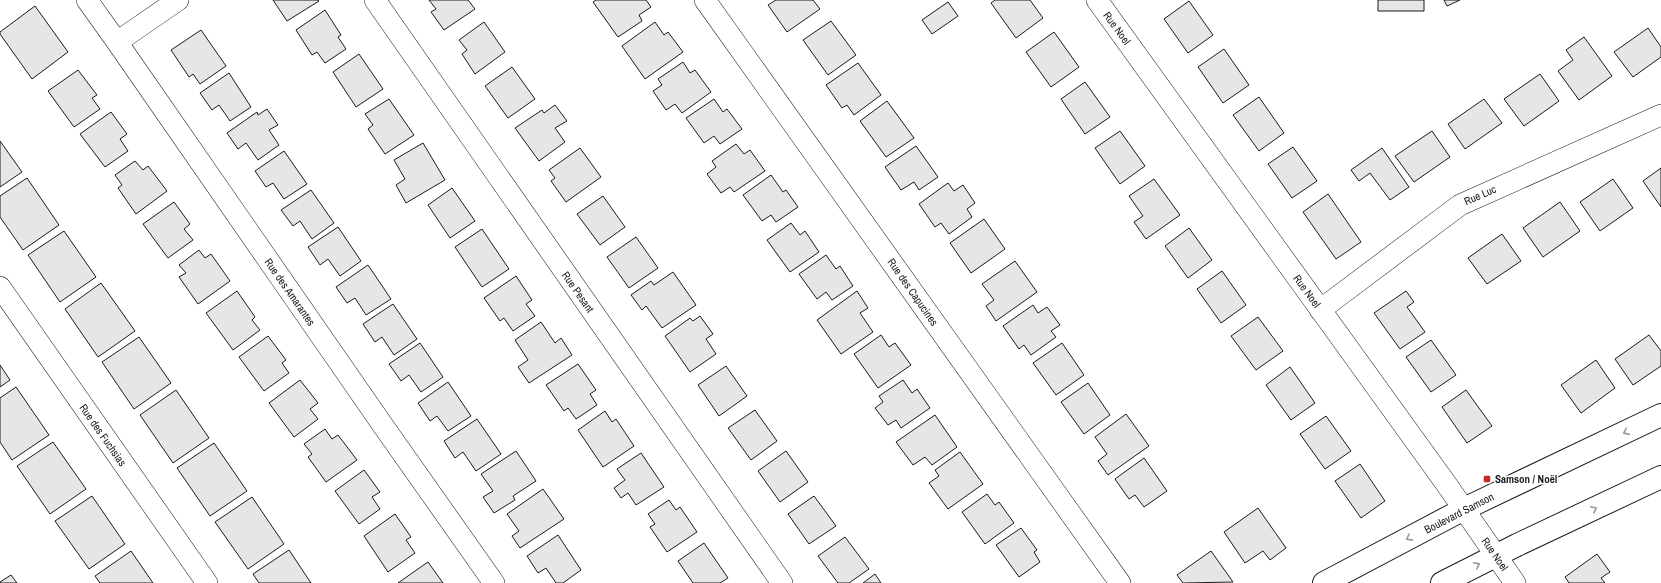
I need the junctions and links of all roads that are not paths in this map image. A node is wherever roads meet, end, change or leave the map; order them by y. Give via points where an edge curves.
1 (86, 0) edge
2 (178, 0) edge
3 (375, 0) edge
4 (705, 0) edge
5 (1097, 0) edge
6 (117, 42) junction
7 (1661, 115) edge
8 (0, 287) edge
9 (1320, 310) junction
10 (1661, 415) edge
11 (1661, 477) edge
12 (1464, 509) junction
13 (1496, 556) junction
14 (207, 583) edge
15 (494, 583) edge
16 (782, 583) edge
17 (1120, 583) edge
18 (1324, 583) edge
19 (1442, 583) edge
20 (1515, 583) edge

1 - 6 street, Rue des Amarantes
2 - 6 street
3 - 16 street, Rue Pesant
4 - 17 street, Rue des Capucines
5 - 9 street, Rue Noel
6 - 15 street, Rue des Amarantes
7 - 9 street, Rue Luc via 1460,204
8 - 14 street, Rue des Fuchsias
9 - 12 street, Rue Noel
10 -> 12 street, Boulevard Samson
13 -> 11 street
12 - 13 street, Rue Noel
12 -> 18 street, Boulevard Samson
19 -> 13 street
13 - 20 street, Rue Noel

